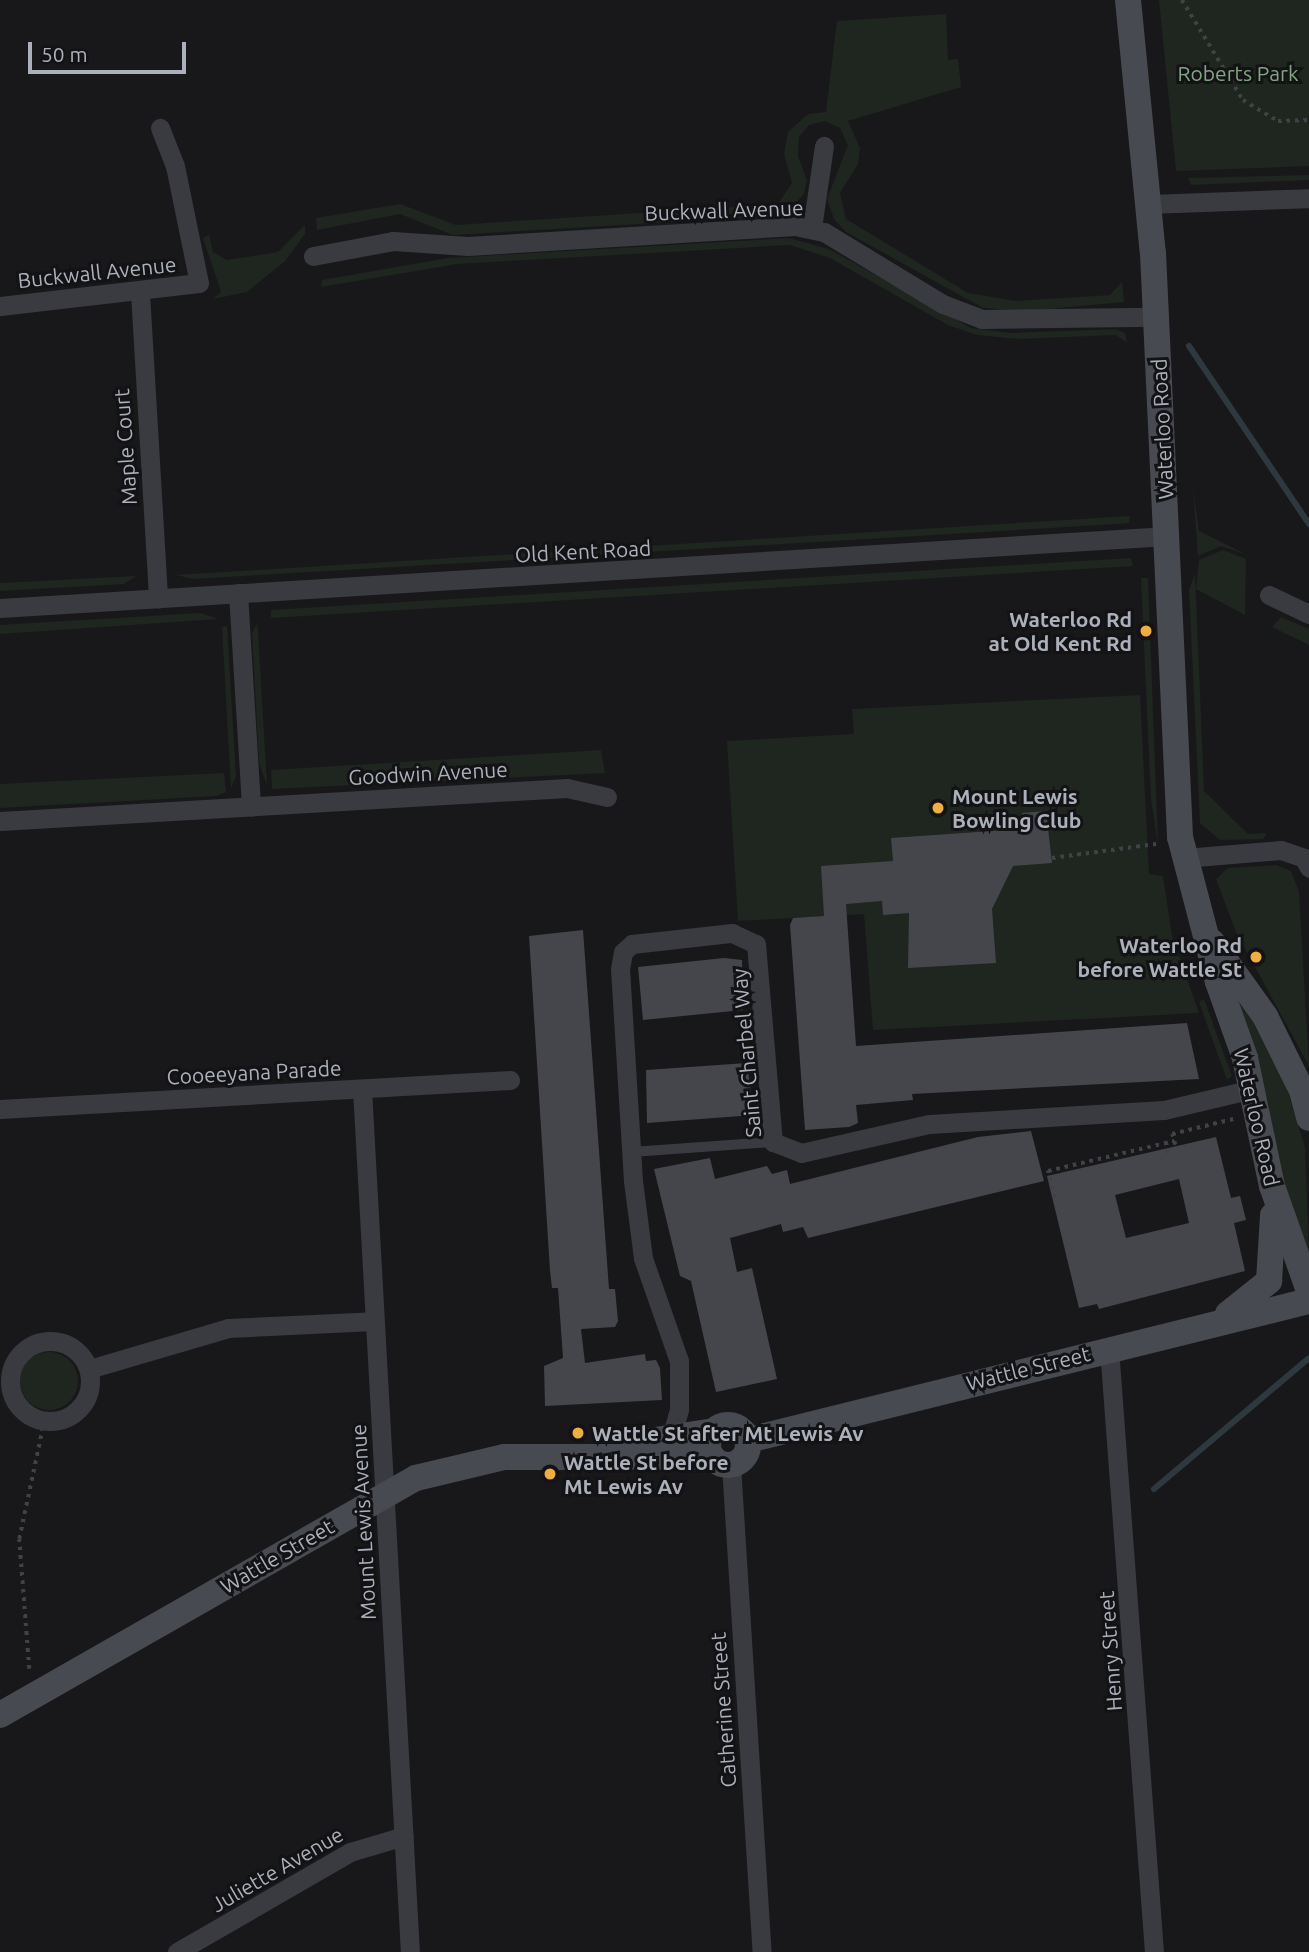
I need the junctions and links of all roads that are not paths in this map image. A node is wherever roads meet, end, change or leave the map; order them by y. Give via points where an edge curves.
1 (1128, 0) edge
2 (160, 128) dead end
3 (824, 146) dead end
4 (1309, 198) edge
5 (1149, 204) junction
6 (812, 228) junction
7 (313, 256) dead end
8 (140, 293) junction
9 (0, 306) edge
10 (1156, 317) junction
11 (1168, 536) junction
12 (238, 593) junction
13 (1269, 595) dead end
14 (158, 598) junction
15 (0, 608) edge
16 (1309, 614) edge
17 (607, 797) dead end
18 (251, 807) junction
19 (0, 821) edge
20 (1184, 858) junction
21 (1309, 868) edge
22 (1212, 942) junction
23 (510, 1080) dead end
24 (1306, 1088) edge
25 (362, 1089) junction
26 (1252, 1089) junction
27 (0, 1110) edge
28 (1309, 1118) edge
29 (773, 1142) junction
30 (632, 1152) junction
31 (1272, 1186) junction
32 (1309, 1291) edge
33 (1309, 1301) edge
34 (374, 1321) junction
35 (1203, 1326) junction
36 (1110, 1348) junction
37 (89, 1369) junction
38 (748, 1440) junction
39 (670, 1441) junction
40 (719, 1451) junction
41 (572, 1454) junction
42 (384, 1495) junction
43 (0, 1715) edge
44 (404, 1836) junction
45 (177, 1952) edge
46 (410, 1952) edge
47 (762, 1952) edge
48 (1154, 1952) edge

1 - 5 main road, Waterloo Road
2 - 8 street, Buckwall Avenue via 175,166 200,283
3 - 6 street
4 - 5 street
5 - 10 main road, Waterloo Road
6 - 7 street, Buckwall Avenue via 451,247 393,241
6 - 10 street, Buckwall Avenue via 943,304 982,320
8 - 9 street, Buckwall Avenue
8 - 14 street, Maple Court
10 - 11 main road, Waterloo Road
11 - 12 street, Old Kent Road
11 - 20 main road, Waterloo Road
12 - 14 street, Old Kent Road
12 - 18 street
13 - 16 street
14 - 15 street, Old Kent Road
17 - 18 street, Goodwin Avenue via 567,788
18 - 19 street, Goodwin Avenue
20 - 21 street via 1281,850 1304,858
20 - 22 main road, Waterloo Road
22 - 24 main road, Waterloo Road via 1265,1016
22 - 26 main road, Waterloo Road via 1218,982
23 - 25 street, Cooeeyana Parade
24 - 28 main road, Waterloo Road
25 - 27 street, Cooeeyana Parade
25 - 34 street, Mount Lewis Avenue
26 - 29 street, Saint Charbel Way via 1164,1110 929,1124 809,1152
26 - 31 main road, Waterloo Road
29 - 30 lane
29 - 30 street, Saint Charbel Way via 756,944 732,933 652,939 632,944 621,959
30 - 39 street, Saint Charbel Way via 643,1258 679,1361 679,1409
31 - 32 main road, Waterloo Road
31 - 35 main road via 1269,1281 1246,1303
33 - 35 main road, Wattle Street
34 - 37 street via 228,1328
34 - 42 street, Mount Lewis Avenue
35 - 36 main road, Wattle Street
36 - 38 main road, Wattle Street
36 - 48 street, Henry Street
37 - 37 street via 90,1389 82,1407 65,1419 39,1420 22,1410 11,1394 10,1374 19,1356 35,1344 55,1341 74,1348
38 - 40 main road via 747,1453
38 - 40 main road via 734,1426
39 - 40 main road, Wattle Street
39 - 41 main road, Wattle Street via 608,1444
40 - 41 main road, Wattle Street via 620,1461
40 - 47 street, Catherine Street
41 - 42 main road, Wattle Street via 504,1457 445,1468
42 - 43 main road, Wattle Street
42 - 44 street, Mount Lewis Avenue
44 - 45 street, Juliette Avenue via 350,1852
44 - 46 street, Mount Lewis Avenue

